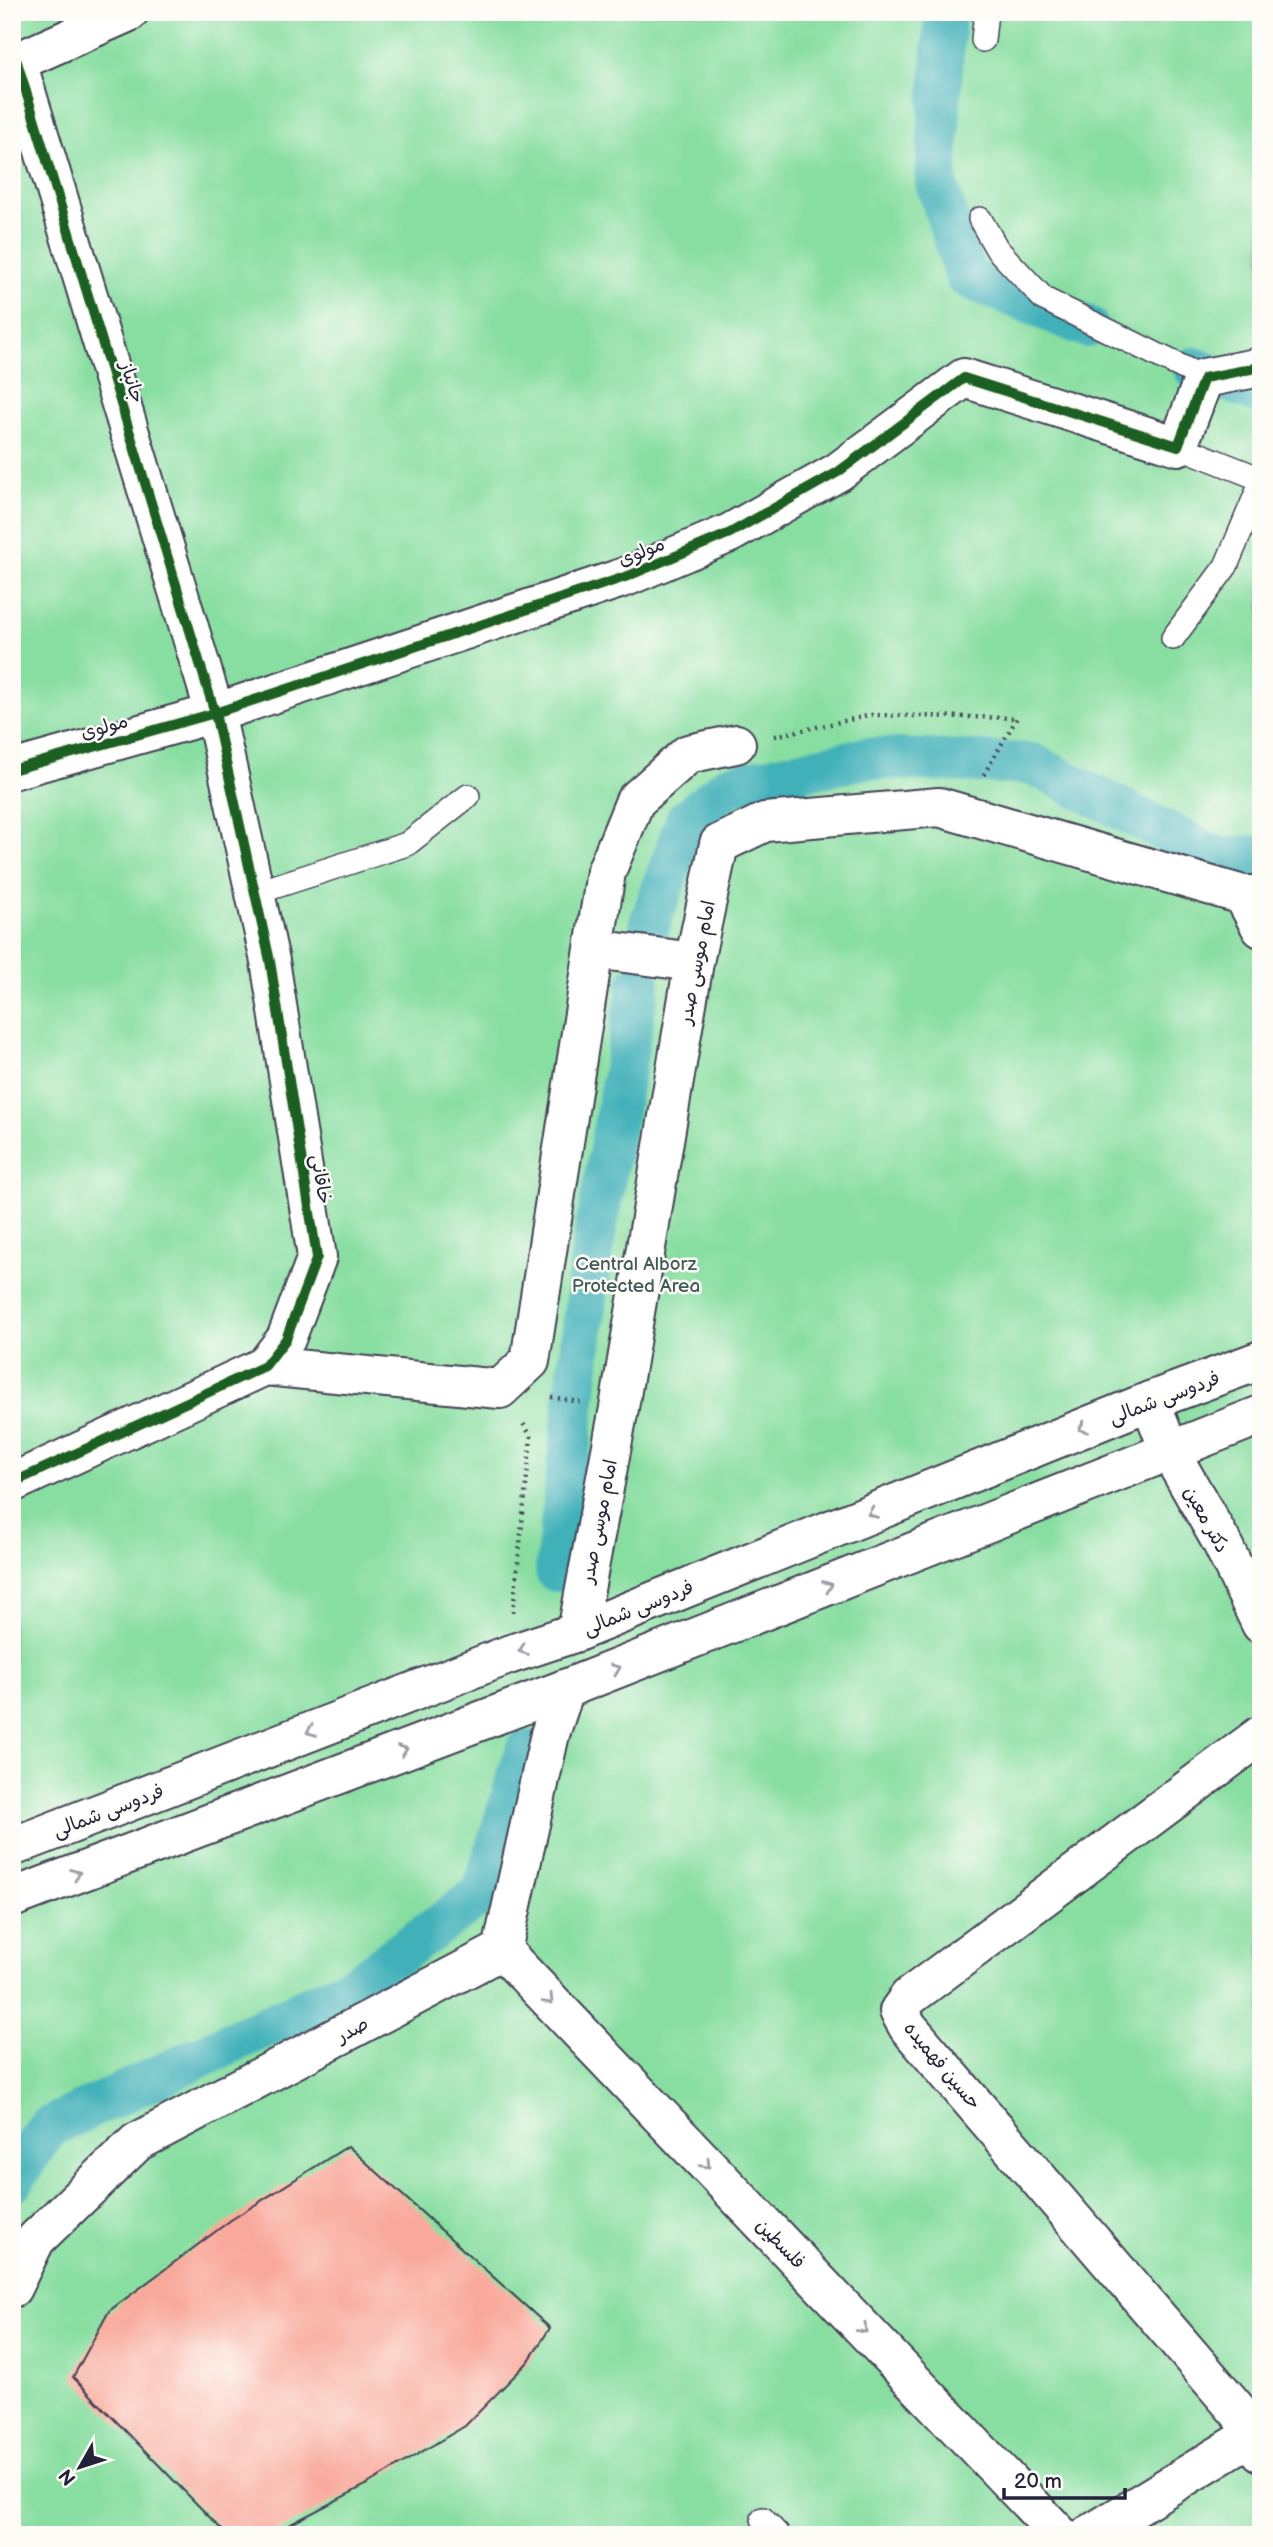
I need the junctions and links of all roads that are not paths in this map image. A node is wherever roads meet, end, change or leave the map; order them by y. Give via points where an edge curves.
1 (129, 12) edge
2 (986, 12) edge
3 (983, 40) dead end
4 (15, 63) edge
5 (980, 219) dead end
6 (1261, 367) edge
7 (1204, 378) junction
8 (1178, 446) junction
9 (1261, 481) edge
10 (1173, 638) dead end
11 (215, 713) junction
12 (736, 744) road end
13 (12, 770) edge
14 (468, 796) dead end
15 (255, 893) junction
16 (1252, 895) edge
17 (1261, 928) edge
18 (594, 949) junction
19 (694, 962) junction
20 (1261, 1360) edge
21 (265, 1366) junction
22 (1150, 1401) junction
23 (1261, 1415) edge
24 (1170, 1452) junction
25 (12, 1483) edge
26 (1261, 1625) edge
27 (577, 1632) junction
28 (565, 1689) junction
29 (1261, 1735) edge
30 (12, 1847) edge
31 (12, 1898) edge
32 (502, 1950) junction
33 (12, 2288) edge
34 (1259, 2438) edge
35 (1060, 2535) edge
36 (1089, 2535) edge

1 - 4 street
2 - 3 lane
4 - 11 street, جانباز
5 - 7 lane via 997,249 1044,299
6 - 7 street
7 - 8 street
8 - 9 lane
8 - 11 street, مولوی via 964,378 838,472 730,533 628,576
9 - 10 lane via 1226,566
11 - 13 street, مولوی
11 - 15 street, خاقانی
12 - 18 street via 688,754 635,801 606,872
14 - 15 lane via 407,844
15 - 21 street, خاقانی via 317,1257 286,1339
16 - 17 street
16 - 19 street, امام موسی صدر via 939,807 765,822 719,844
18 - 19 street
18 - 21 street via 530,1361 500,1389
19 - 27 street, امام موسی صدر
20 - 22 street, فردوسی شمالی
21 - 25 street, خاقانی
22 - 24 street, دکتر معین
22 -> 27 street, فردوسی شمالی
23 - 24 street
24 - 26 street, دکتر معین via 1221,1541
28 -> 24 street
27 -> 30 street, فردوسی شمالی
31 -> 28 street
28 - 32 street via 550,1734
29 - 34 street, حسین فهمیده via 909,1997 900,2011 908,2028
32 - 33 street, صدر via 136,2142 36,2239
32 -> 35 street, فلسطین
34 - 36 street

